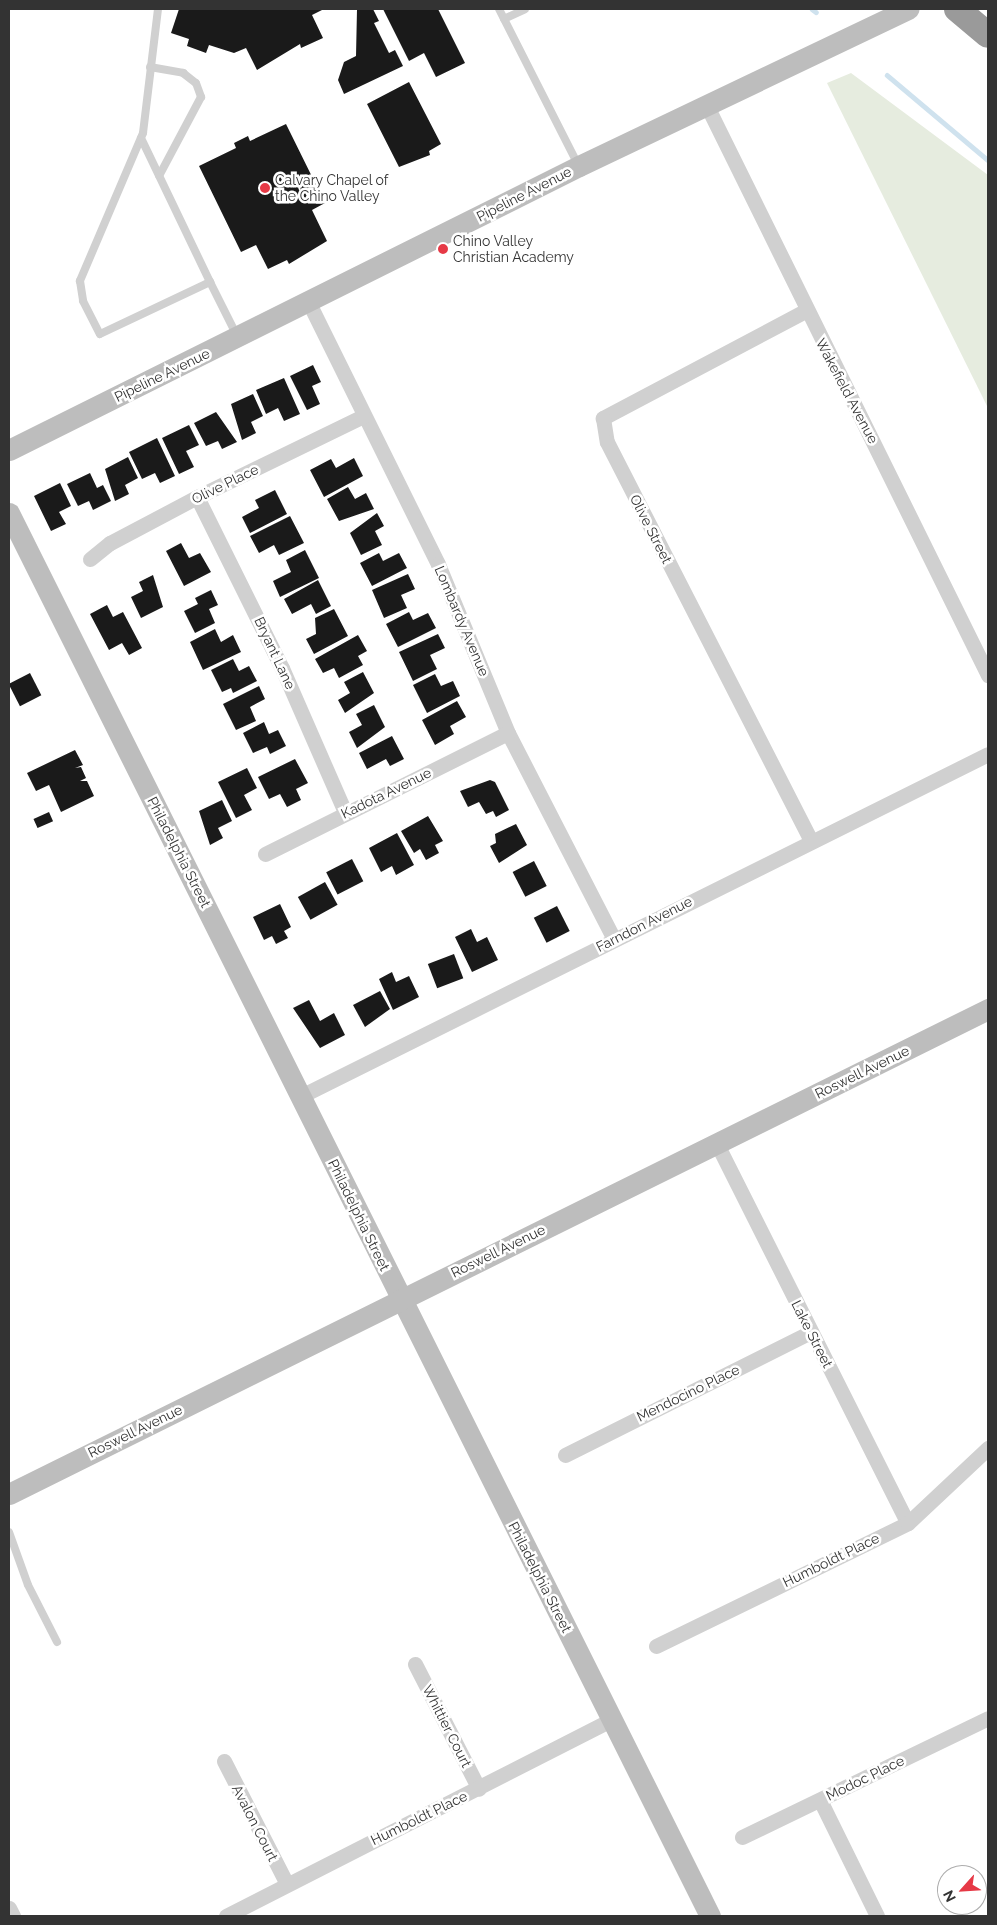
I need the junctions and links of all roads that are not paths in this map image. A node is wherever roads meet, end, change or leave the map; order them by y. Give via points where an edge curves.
1 (158, 9) edge
2 (499, 9) edge
3 (525, 9) edge
4 (908, 9) edge
5 (957, 9) edge
6 (504, 19) junction
7 (988, 35) edge
8 (150, 67) junction
9 (707, 106) junction
10 (141, 138) junction
11 (578, 166) junction
12 (159, 176) junction
13 (210, 282) junction
14 (309, 303) junction
15 (805, 311) junction
16 (238, 338) junction
17 (363, 416) junction
18 (9, 450) edge
19 (197, 497) junction
20 (9, 513) edge
21 (90, 559) dead end
22 (988, 675) edge
23 (508, 733) junction
24 (988, 754) edge
25 (345, 812) junction
26 (811, 841) junction
27 (265, 854) dead end
28 (614, 939) junction
29 (988, 1010) edge
30 (301, 1096) junction
31 (717, 1144) junction
32 (400, 1299) junction
33 (811, 1332) junction
34 (988, 1448) edge
35 (565, 1455) dead end
36 (9, 1494) edge
37 (908, 1523) junction
38 (9, 1532) edge
39 (57, 1642) dead end
40 (656, 1646) dead end
41 (415, 1664) dead end
42 (988, 1718) edge
43 (613, 1719) junction
44 (224, 1761) dead end
45 (479, 1789) junction
46 (820, 1800) junction
47 (742, 1837) dead end
48 (286, 1884) junction
49 (9, 1908) edge
50 (13, 1916) edge
51 (226, 1916) edge
52 (710, 1916) edge
53 (878, 1916) edge

1 - 8 lane
2 - 6 lane
3 - 6 lane
4 - 9 street, Pipeline Avenue
5 - 7 highway
6 - 11 lane
8 - 10 lane
8 - 12 lane via 183,74 196,83 201,96
9 - 11 street, Pipeline Avenue via 654,123
9 - 15 street, Wakefield Avenue
10 - 12 lane
10 - 13 lane via 80,281 83,301 100,334
11 - 14 street, Pipeline Avenue
12 - 13 lane
13 - 16 lane
14 - 16 street, Pipeline Avenue
14 - 17 street, Lombardy Avenue
15 - 22 street, Wakefield Avenue via 906,503
15 - 26 street, Olive Street via 603,418 607,442
16 - 18 street, Pipeline Avenue
17 - 19 street, Olive Place
17 - 23 street, Lombardy Avenue via 438,564
19 - 21 street, Olive Place via 110,543
19 - 25 street, Bryant Lane via 282,668
20 - 30 street, Philadelphia Street
23 - 25 street, Kadota Avenue
23 - 28 street, Lombardy Avenue
24 - 26 street, Farndon Avenue
25 - 27 street, Kadota Avenue
26 - 28 street, Farndon Avenue
28 - 30 street, Farndon Avenue
29 - 31 street, Roswell Avenue
30 - 32 street, Philadelphia Street
31 - 32 street, Roswell Avenue
31 - 33 street, Lake Street
32 - 36 street, Roswell Avenue
32 - 43 street, Philadelphia Street
33 - 35 street, Mendocino Place
33 - 37 street, Lake Street
34 - 37 street, Humboldt Place
37 - 40 street, Humboldt Place
38 - 39 lane via 28,1585
41 - 45 street, Whittier Court
42 - 46 street, Modoc Place
43 - 45 street, Humboldt Place
43 - 52 street, Philadelphia Street
44 - 48 street, Avalon Court
45 - 48 street, Humboldt Place
46 - 47 street, Modoc Place
46 - 53 street
48 - 51 street, Humboldt Place
49 - 50 street

